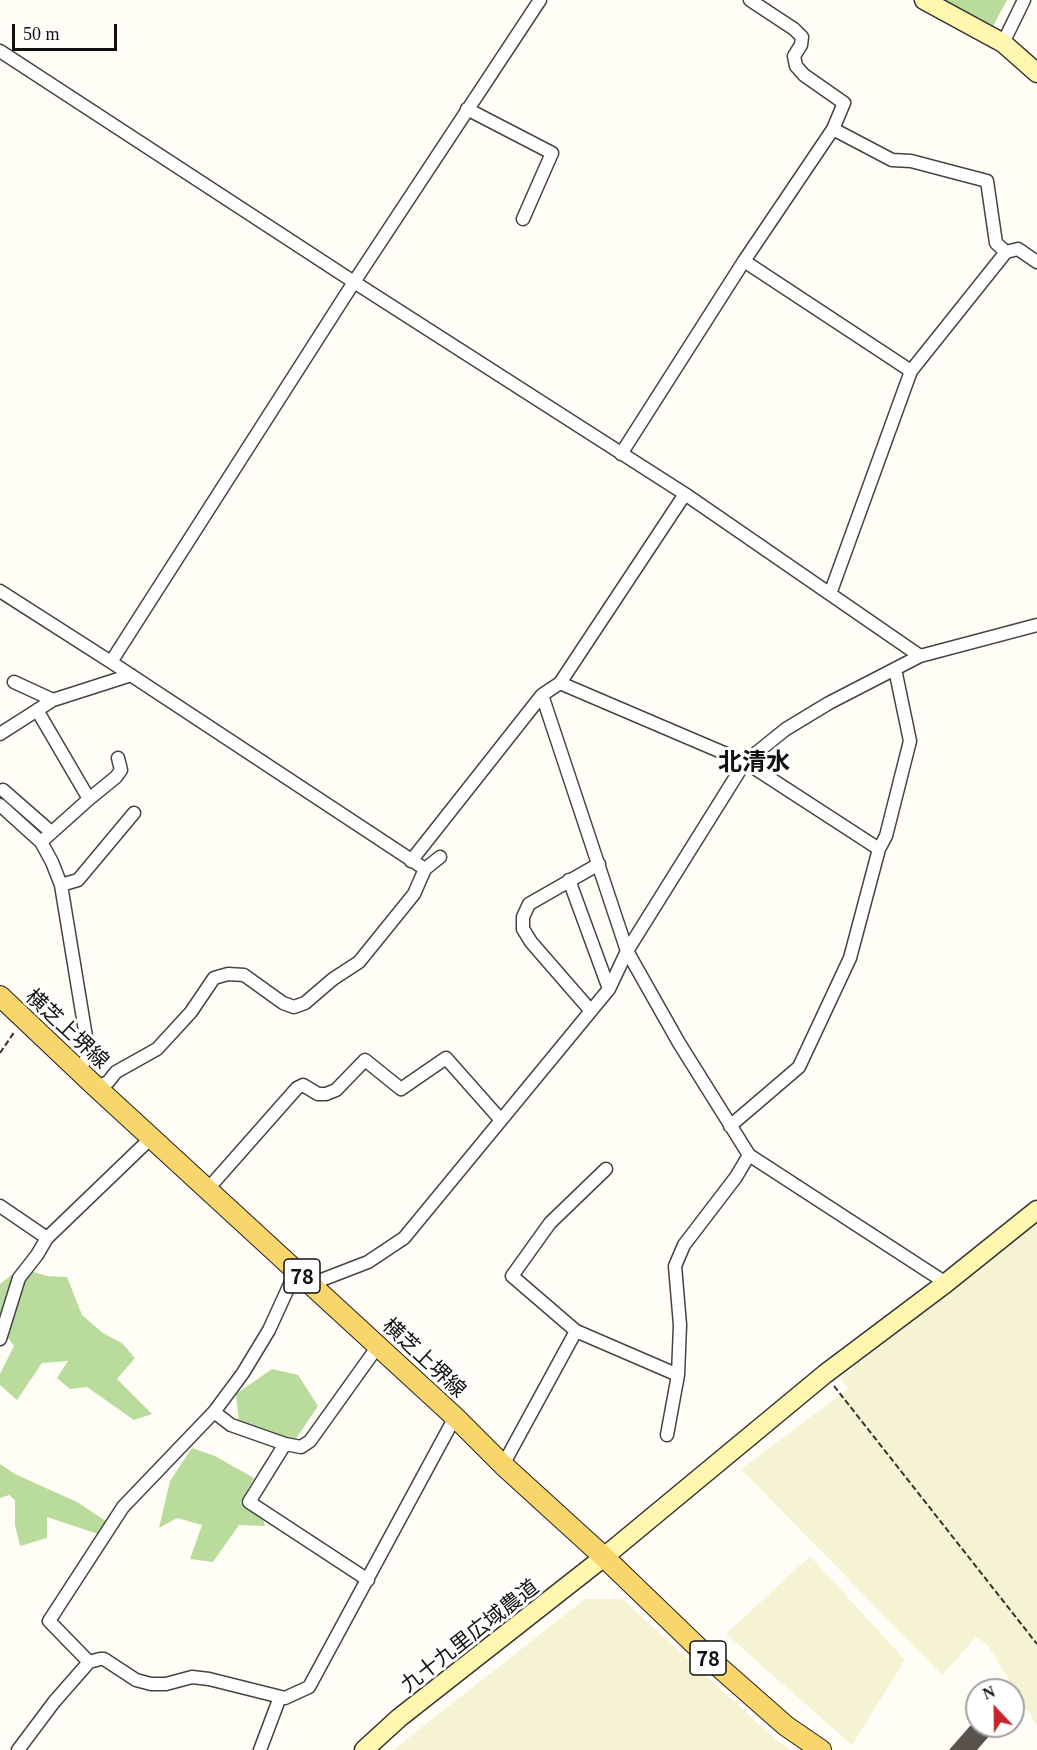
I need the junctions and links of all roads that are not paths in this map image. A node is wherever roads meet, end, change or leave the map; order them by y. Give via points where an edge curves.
1 (540, 0) edge
2 (750, 0) edge
3 (924, 0) edge
4 (1024, 0) edge
5 (1003, 43) junction
6 (0, 51) edge
7 (1037, 73) edge
8 (468, 109) junction
9 (832, 129) junction
10 (523, 219) dead end
11 (1006, 252) junction
12 (744, 261) junction
13 (1037, 262) edge
14 (354, 282) junction
15 (911, 370) junction
16 (621, 454) junction
17 (685, 495) junction
18 (0, 591) edge
19 (830, 594) junction
20 (1037, 625) edge
21 (920, 656) junction
22 (111, 662) junction
23 (896, 669) junction
24 (131, 675) junction
25 (14, 682) dead end
26 (561, 683) junction
27 (542, 695) junction
28 (53, 700) junction
29 (37, 710) junction
30 (0, 734) edge
31 (118, 758) dead end
32 (745, 762) junction
33 (3, 790) dead end
34 (89, 799) junction
35 (0, 805) edge
36 (134, 813) dead end
37 (51, 832) junction
38 (41, 842) junction
39 (879, 849) junction
40 (440, 857) dead end
41 (411, 861) junction
42 (598, 864) junction
43 (425, 868) junction
44 (569, 880) junction
45 (61, 885) junction
46 (627, 951) junction
47 (609, 989) junction
48 (0, 996) edge
49 (591, 1011) junction
50 (77, 1070) junction
51 (96, 1087) junction
52 (501, 1119) junction
53 (730, 1126) junction
54 (151, 1138) junction
55 (748, 1155) junction
56 (606, 1169) dead end
57 (207, 1190) junction
58 (0, 1206) edge
59 (1037, 1210) edge
60 (47, 1238) junction
61 (296, 1270) junction
62 (946, 1282) junction
63 (311, 1284) junction
64 (576, 1332) junction
65 (0, 1339) edge
66 (378, 1346) junction
67 (678, 1375) junction
68 (214, 1412) junction
69 (455, 1417) junction
70 (667, 1435) dead end
71 (285, 1444) junction
72 (503, 1465) junction
73 (604, 1557) junction
74 (368, 1580) junction
75 (89, 1662) junction
76 (280, 1697) junction
77 (370, 1748) edge
78 (18, 1750) edge
79 (260, 1750) edge
80 (821, 1750) edge

1 - 8 street
2 - 9 street via 802,37 794,56 796,66 844,103
3 - 5 street
4 - 5 street
5 - 7 street
6 - 14 street
8 - 10 street via 552,153
8 - 14 street
9 - 11 street via 892,160 911,161 987,181 996,243
9 - 12 street
11 - 13 street via 1018,249
11 - 15 street
12 - 15 street
12 - 16 street
14 - 16 street
14 - 22 street
15 - 19 street
16 - 17 street
17 - 19 street
17 - 26 street
18 - 22 street
19 - 21 street
20 - 21 street
21 - 23 street
22 - 24 street
23 - 32 street via 786,729
23 - 39 street via 910,741 886,836
24 - 28 street
24 - 41 street
25 - 28 street
26 - 27 street
26 - 32 street
27 - 41 street
27 - 42 street
28 - 29 street
29 - 30 street
29 - 34 street
31 - 34 street via 121,770
32 - 39 street
32 - 46 street
33 - 37 street
34 - 37 street
35 - 38 street
36 - 45 street via 78,880
37 - 38 street
38 - 45 street
39 - 53 street via 850,958 799,1066
40 - 43 street
41 - 43 street
42 - 44 street
42 - 46 street
43 - 51 street via 414,894 359,962 305,1003 294,1007 283,1003 244,975 214,978 191,1012 157,1049
44 - 47 street
44 - 49 street via 529,904 523,917 524,929
45 - 50 street via 89,1055
46 - 47 street
46 - 53 street
47 - 49 street
48 - 50 main road, 横芝上堺線 / 78
49 - 52 street
50 - 51 main road, 横芝上堺線 / 78
51 - 54 main road, 横芝上堺線 / 78
52 - 57 street via 446,1058 401,1089 365,1060 336,1090 318,1094 303,1085 297,1088
52 - 63 street via 404,1238 368,1262
53 - 55 street
54 - 57 main road, 横芝上堺線 / 78
54 - 60 street
55 - 62 street
55 - 67 street via 684,1245 675,1266 680,1325
56 - 64 street via 550,1223 512,1276
57 - 61 main road, 横芝上堺線 / 78
58 - 60 street
59 - 62 street, 九十九里広域農道
60 - 65 street via 19,1278
61 - 63 main road, 横芝上堺線 / 78
61 - 68 street via 268,1330
62 - 73 street, 九十九里広域農道 via 825,1374
63 - 66 main road, 横芝上堺線 / 78
64 - 67 street
64 - 72 street
66 - 69 main road, 横芝上堺線 / 78
66 - 71 street via 310,1441 301,1447
67 - 70 street
68 - 71 street via 231,1425
68 - 75 street via 123,1507 49,1621
69 - 72 main road, 横芝上堺線 / 78
69 - 74 street
71 - 74 street via 249,1503
72 - 73 main road, 横芝上堺線 / 78
73 - 77 street, 九十九里広域農道
73 - 80 main road, 横芝上堺線 / 78 via 711,1660 786,1726
74 - 76 street via 309,1687
75 - 76 street via 104,1659 136,1680 151,1684 192,1677
75 - 78 street
76 - 79 street

